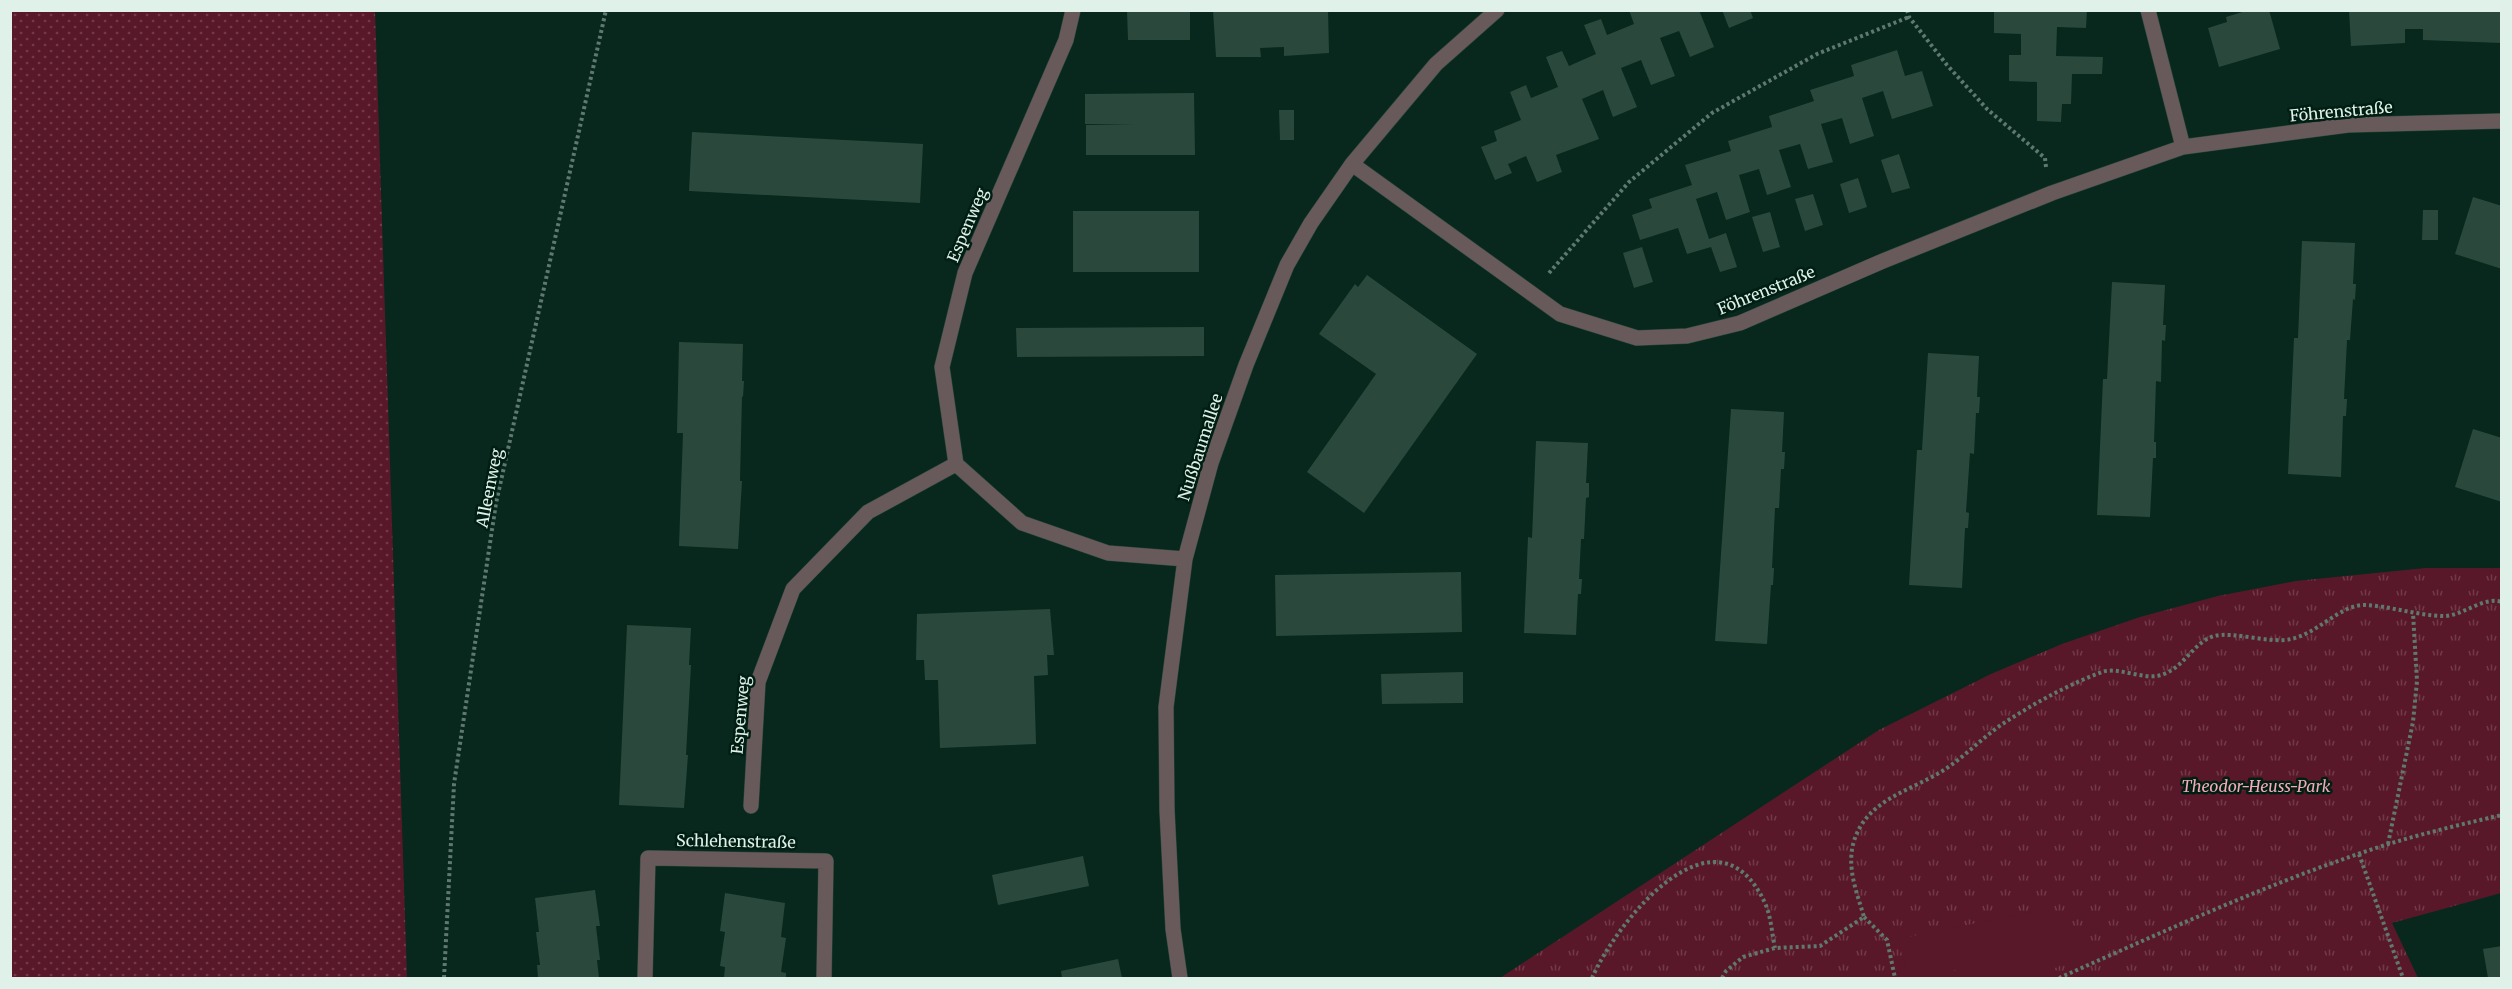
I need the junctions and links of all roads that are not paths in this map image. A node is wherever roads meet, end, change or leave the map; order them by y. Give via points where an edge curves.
1 (1072, 10) edge
2 (1497, 10) edge
3 (2148, 10) edge
4 (2502, 121) edge
5 (2183, 147) junction
6 (1352, 164) junction
7 (956, 464) junction
8 (1185, 559) junction
9 (751, 806) dead end
10 (645, 978) edge
11 (824, 978) edge
12 (1180, 978) edge

1 - 7 street, Espenweg via 1066,40 963,284 942,367
2 - 6 street, Nußbaumallee via 1436,64
3 - 5 street
4 - 5 street, Föhrenstraße via 2348,125
5 - 6 street, Föhrenstraße via 2052,193 1740,323 1687,336 1637,338 1560,314
6 - 8 street, Nußbaumallee via 1287,265 1246,365 1212,463
7 - 8 street via 1022,523 1108,553
7 - 9 street, Espenweg via 868,512 793,589 758,682
8 - 12 street, Nußbaumallee via 1166,707 1173,929
10 - 11 street, Schlehenstraße via 648,858 826,861

